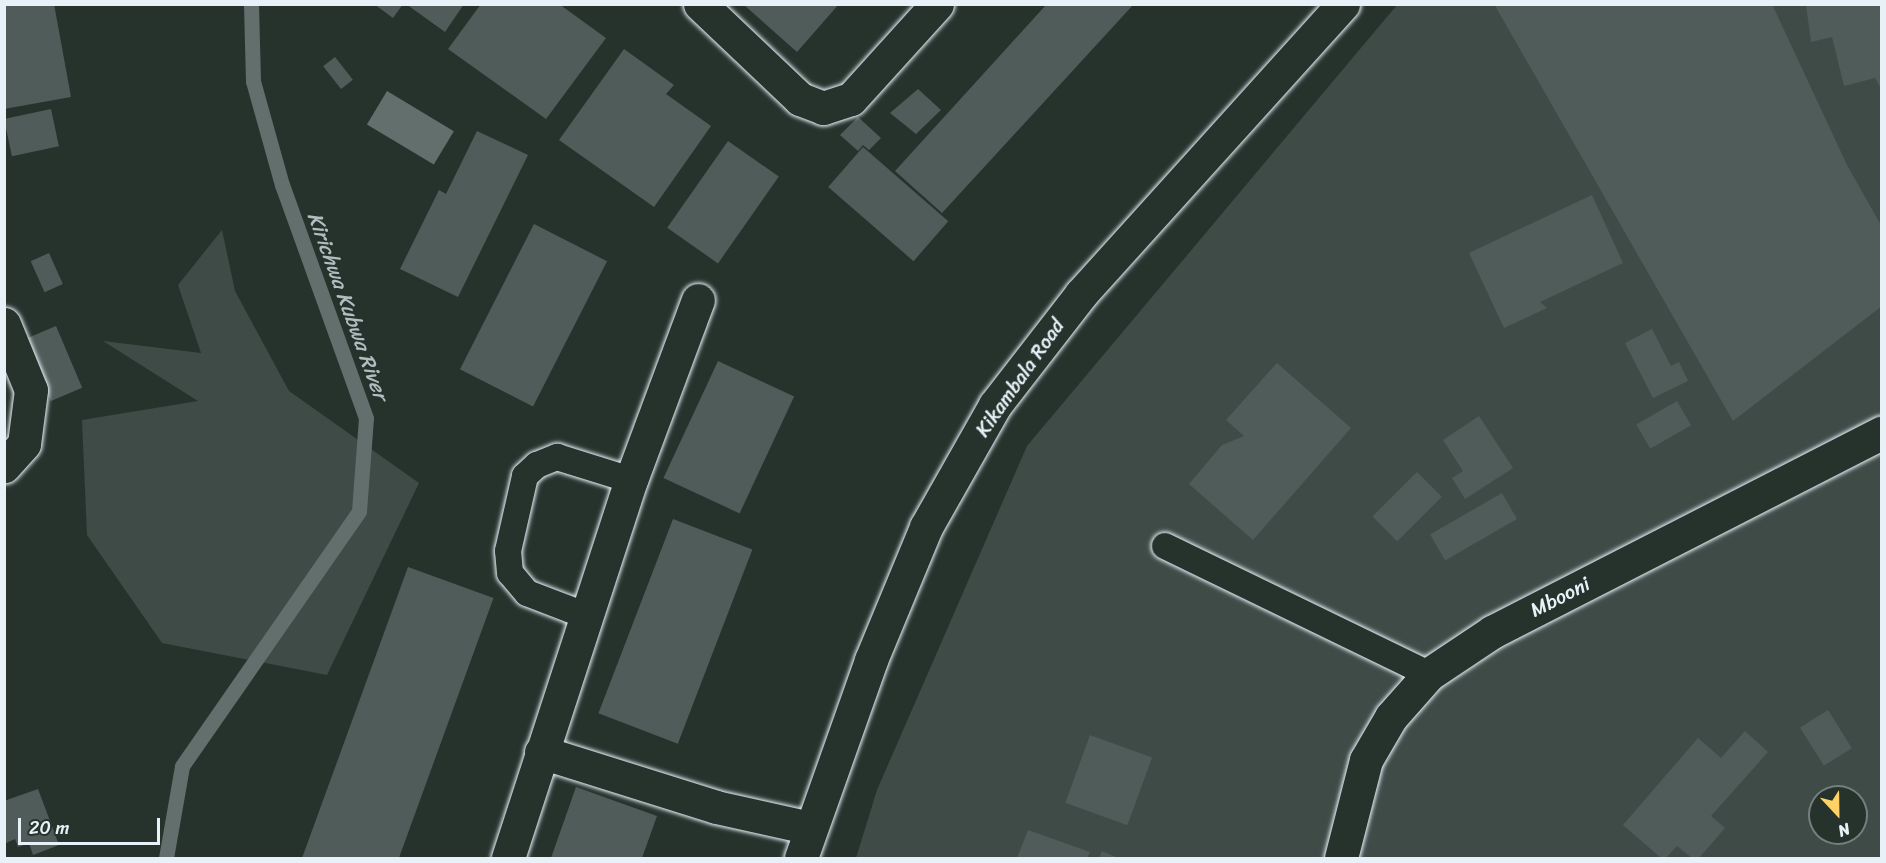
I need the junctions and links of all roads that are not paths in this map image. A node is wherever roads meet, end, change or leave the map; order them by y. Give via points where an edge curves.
1 (700, 4) edge
2 (937, 4) edge
3 (1343, 4) edge
4 (698, 300) dead end
5 (4, 324) edge
6 (1881, 432) edge
7 (4, 465) edge
8 (631, 480) junction
9 (1165, 546) dead end
10 (587, 616) junction
11 (1429, 674) junction
12 (541, 753) junction
13 (811, 828) junction
14 (508, 858) edge
15 (801, 858) edge
16 (1341, 858) edge

1 - 2 street via 800,99 823,108 851,99
3 - 13 street, Kikambala Road via 1081,294 995,405 926,527 871,660
4 - 8 street
5 - 7 street via 32,390 24,444
6 - 11 street, Mbooni via 1492,632
8 - 10 street
8 - 10 lane via 557,457 537,465 525,476 508,550 510,573 527,593
9 - 11 lane
10 - 12 street
11 - 16 street, Mbooni via 1391,717 1366,760
12 - 13 street via 716,807
12 - 14 street
13 - 15 street, Kikambala Road

